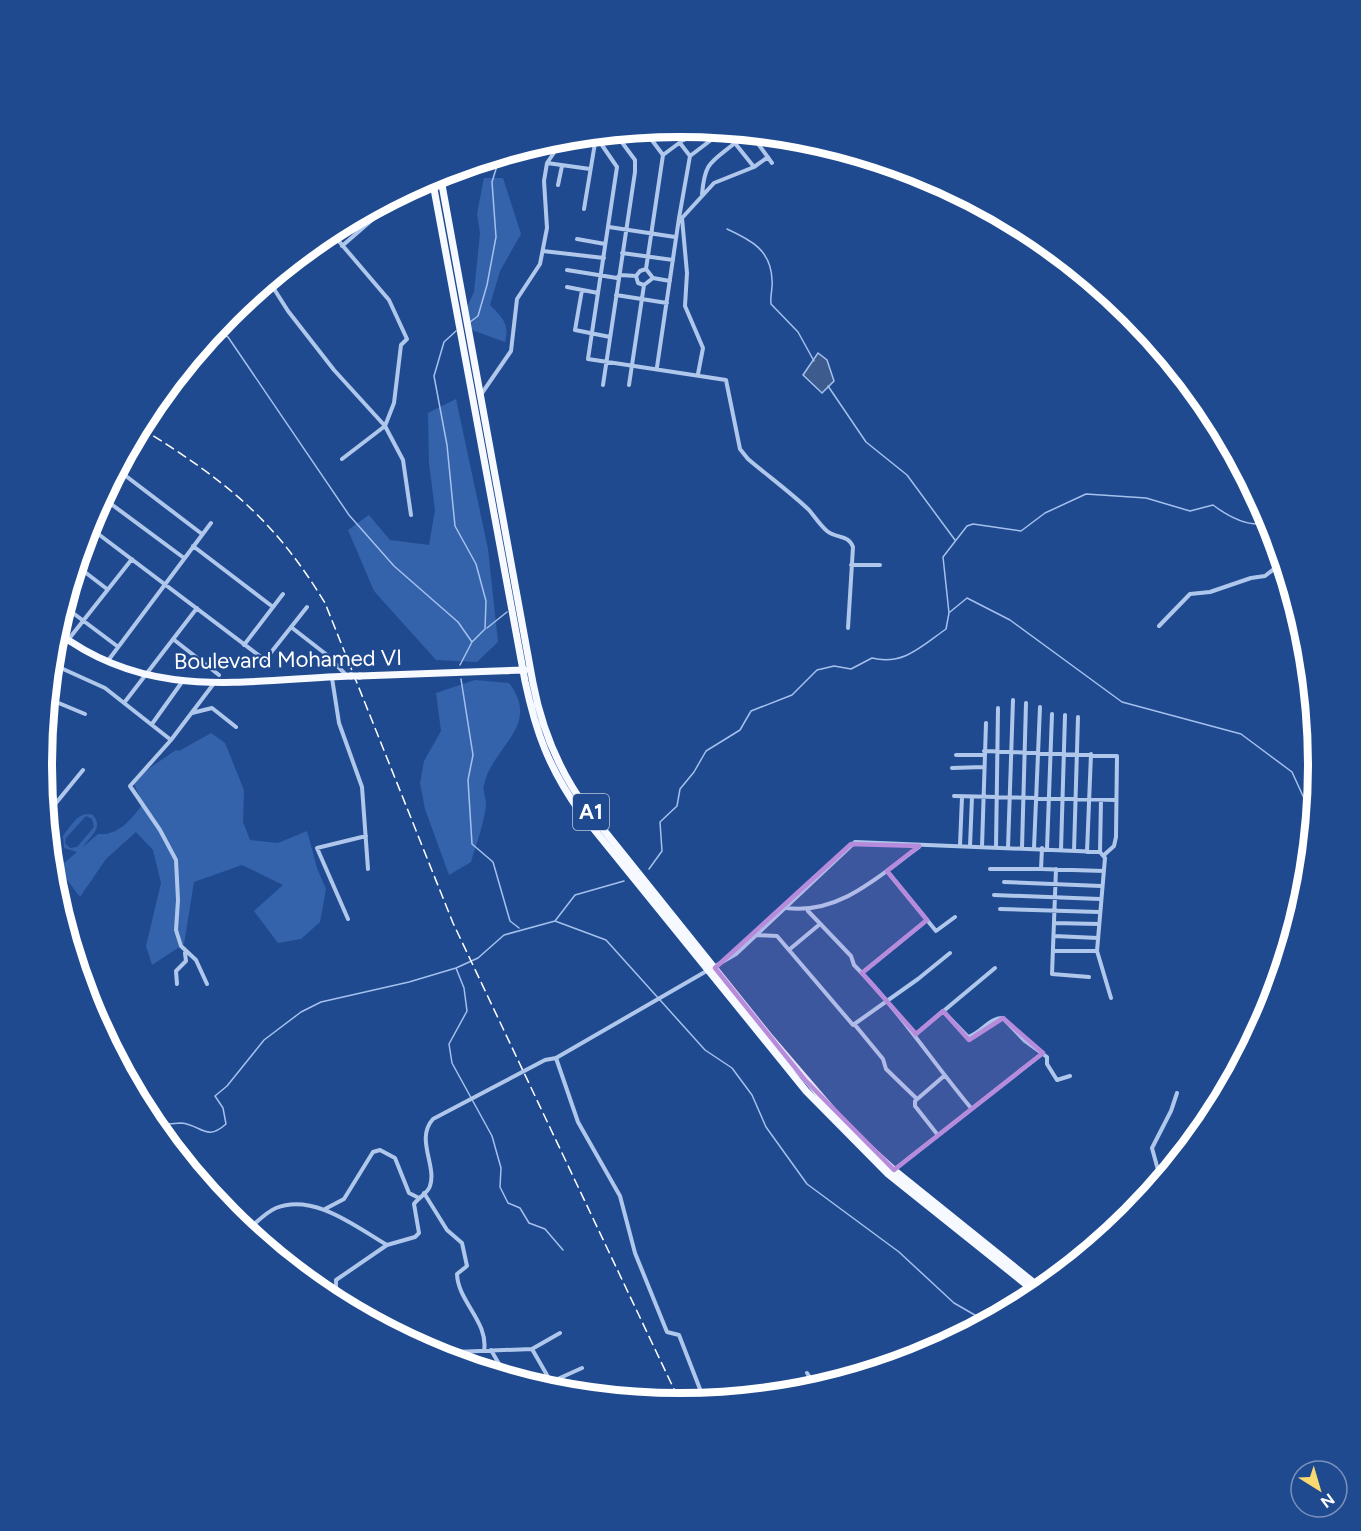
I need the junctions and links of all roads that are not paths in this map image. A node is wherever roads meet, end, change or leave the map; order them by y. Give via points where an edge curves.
1 (680, 137) edge
2 (687, 137) edge
3 (651, 138) edge
4 (714, 139) edge
5 (733, 140) edge
6 (621, 141) edge
7 (682, 141) junction
8 (601, 143) edge
9 (735, 143) junction
10 (757, 143) edge
11 (595, 144) edge
12 (555, 151) edge
13 (663, 155) junction
14 (690, 156) junction
15 (768, 157) junction
16 (547, 163) junction
17 (772, 163) dead end
18 (562, 166) junction
19 (754, 167) junction
20 (590, 170) junction
21 (442, 184) edge
22 (558, 185) dead end
23 (434, 188) edge
24 (702, 195) junction
25 (584, 209) dead end
26 (374, 218) edge
27 (681, 218) junction
28 (609, 227) junction
29 (625, 229) junction
30 (651, 233) junction
31 (675, 237) junction
32 (337, 240) edge
33 (577, 240) dead end
34 (606, 243) junction
35 (342, 246) junction
36 (543, 251) junction
37 (622, 253) junction
38 (647, 256) junction
39 (604, 258) junction
40 (673, 260) junction
41 (646, 269) junction
42 (567, 270) dead end
43 (620, 275) junction
44 (601, 276) junction
45 (636, 276) junction
46 (653, 278) junction
47 (670, 281) junction
48 (644, 285) junction
49 (273, 287) edge
50 (567, 287) dead end
51 (582, 290) junction
52 (598, 293) junction
53 (616, 295) junction
54 (642, 299) junction
55 (667, 303) junction
56 (592, 334) junction
57 (610, 337) junction
58 (607, 361) junction
59 (633, 364) junction
60 (657, 367) junction
61 (698, 374) junction
62 (603, 385) dead end
63 (629, 385) dead end
64 (479, 396) junction
65 (385, 426) junction
66 (342, 459) dead end
67 (124, 475) edge
68 (110, 503) edge
69 (411, 515) dead end
70 (211, 523) dead end
71 (97, 533) edge
72 (202, 534) junction
73 (193, 546) junction
74 (184, 558) junction
75 (132, 559) junction
76 (851, 565) junction
77 (880, 565) dead end
78 (1276, 567) edge
79 (84, 571) edge
80 (164, 585) junction
81 (107, 589) junction
82 (283, 594) dead end
83 (273, 607) junction
84 (307, 607) dead end
85 (197, 608) junction
86 (72, 613) edge
87 (83, 621) junction
88 (1159, 626) dead end
89 (291, 627) junction
90 (848, 628) dead end
91 (173, 639) junction
92 (68, 640) joint
93 (244, 645) junction
94 (117, 646) junction
95 (106, 662) junction
96 (61, 668) edge
97 (526, 670) junction
98 (144, 676) junction
99 (349, 676) junction
100 (332, 678) junction
101 (217, 679) junction
102 (182, 682) junction
103 (1013, 700) dead end
104 (56, 702) edge
105 (124, 703) junction
106 (1026, 703) dead end
107 (1040, 707) dead end
108 (998, 708) dead end
109 (192, 713) junction
110 (85, 714) dead end
111 (1052, 714) dead end
112 (1065, 715) dead end
113 (1078, 717) dead end
114 (986, 723) dead end
115 (152, 724) junction
116 (236, 727) dead end
117 (171, 740) junction
118 (1011, 751) junction
119 (998, 752) junction
120 (1024, 752) junction
121 (984, 753) junction
122 (1038, 753) junction
123 (1050, 753) junction
124 (1064, 753) junction
125 (1077, 754) junction
126 (1091, 754) junction
127 (956, 755) dead end
128 (984, 767) junction
129 (952, 768) dead end
130 (83, 770) dead end
131 (954, 796) dead end
132 (962, 797) junction
133 (972, 797) junction
134 (983, 797) junction
135 (997, 798) junction
136 (1010, 798) junction
137 (1023, 799) junction
138 (1036, 799) junction
139 (1049, 799) junction
140 (1062, 799) junction
141 (1075, 800) junction
142 (1089, 800) junction
143 (1101, 800) junction
144 (1116, 800) junction
145 (54, 806) edge
146 (366, 836) junction
147 (960, 845) junction
148 (919, 846) junction
149 (970, 846) junction
150 (982, 847) junction
151 (996, 848) junction
152 (1022, 848) junction
153 (1034, 848) junction
154 (1045, 848) junction
155 (1008, 849) junction
156 (1061, 850) junction
157 (1074, 851) junction
158 (1087, 852) junction
159 (1102, 854) junction
160 (1041, 868) junction
161 (368, 869) dead end
162 (990, 869) dead end
163 (1056, 869) junction
164 (887, 871) junction
165 (1104, 871) junction
166 (1004, 882) dead end
167 (1055, 884) junction
168 (1101, 886) junction
169 (994, 895) dead end
170 (1055, 897) junction
171 (1100, 899) junction
172 (785, 908) junction
173 (1000, 909) dead end
174 (808, 911) junction
175 (1055, 911) junction
176 (1100, 912) junction
177 (955, 917) dead end
178 (348, 919) dead end
179 (927, 920) junction
180 (1054, 923) junction
181 (820, 924) junction
182 (1099, 924) junction
183 (756, 935) junction
184 (1054, 936) junction
185 (1098, 938) junction
186 (790, 949) junction
187 (1053, 951) junction
188 (1097, 951) junction
189 (185, 952) junction
190 (950, 952) dead end
191 (715, 968) junction
192 (994, 968) dead end
193 (707, 972) junction
194 (862, 973) junction
195 (1089, 977) dead end
196 (177, 984) dead end
197 (207, 984) dead end
198 (1111, 998) dead end
199 (886, 1001) junction
200 (943, 1011) junction
201 (855, 1025) junction
202 (916, 1034) junction
203 (1043, 1053) junction
204 (556, 1058) junction
205 (944, 1076) junction
206 (1070, 1076) dead end
207 (1177, 1094) dead end
208 (916, 1098) junction
209 (971, 1108) junction
210 (937, 1134) junction
211 (894, 1170) junction
212 (1159, 1173) edge
213 (424, 1193) junction
214 (419, 1198) junction
215 (325, 1209) junction
216 (253, 1226) edge
217 (387, 1245) junction
218 (1035, 1284) edge
219 (1030, 1287) edge
220 (335, 1290) edge
221 (560, 1333) dead end
222 (532, 1349) junction
223 (484, 1350) junction
224 (491, 1350) junction
225 (456, 1352) edge
226 (500, 1367) edge
227 (582, 1368) dead end
228 (807, 1373) dead end
229 (549, 1379) edge
230 (811, 1379) edge
231 (555, 1380) edge
232 (701, 1393) edge

1 - 7 street
2 - 7 street
3 - 13 street
4 - 14 street
5 - 9 street
6 - 29 street via 635,160
7 - 13 street
7 - 14 street
8 - 28 street via 617,167
9 - 19 street
9 - 24 street via 708,164
10 - 15 street
11 - 20 street
12 - 16 street
13 - 30 street
14 - 27 street
15 - 17 street
15 - 19 street
16 - 18 street
16 - 36 street
18 - 20 street
18 - 22 street
19 - 24 street via 714,183
20 - 25 street
21 - 64 main road, A1
23 - 97 main road, A1
24 - 27 street
26 - 35 street
27 - 31 street
27 - 61 street via 687,273 685,306 703,348
28 - 29 street
28 - 34 street
29 - 30 street
29 - 37 street
30 - 31 street
30 - 38 street
31 - 40 street
32 - 35 street
33 - 34 street
34 - 39 street
35 - 65 street via 389,300 406,339 401,345 394,403
36 - 39 street
36 - 64 street via 538,269 517,299 513,346
37 - 38 street
37 - 43 street
38 - 40 street
38 - 41 street
39 - 44 street
40 - 47 street
41 - 45 street
41 - 46 street
42 - 44 street
43 - 44 street
43 - 45 street
43 - 53 street
44 - 52 street
45 - 48 street via 638,283
46 - 47 street
46 - 48 street
47 - 55 street
48 - 54 street
49 - 65 street via 334,370
50 - 51 street
51 - 52 street
51 - 56 street via 575,330
52 - 56 street
53 - 54 street
53 - 57 street
54 - 55 street
54 - 59 street
55 - 60 street
56 - 57 street
56 - 58 street via 588,359
57 - 58 street
58 - 59 street
58 - 62 street
59 - 60 street
59 - 63 street
60 - 61 street
61 - 76 street via 726,380 740,448 826,530 851,541
64 - 97 main road, A1
65 - 66 street
65 - 69 street via 403,460
67 - 72 street
68 - 74 street
70 - 72 street
71 - 75 street
72 - 73 street
73 - 74 street
73 - 83 street
74 - 80 street
75 - 80 street
75 - 81 street
76 - 77 street
76 - 90 street
78 - 88 street via 1265,576 1190,594
79 - 81 street
80 - 85 street
80 - 94 street
81 - 87 street
82 - 83 street
83 - 93 street
84 - 89 street
85 - 91 street
85 - 93 street
86 - 87 street
87 - 92 street
87 - 94 street
89 - 93 street via 265,660
89 - 99 street
91 - 98 street
91 - 101 street
92 - 95 main road, Boulevard Mohamed VI
94 - 95 street
95 - 98 main road, Boulevard Mohamed VI
96 - 105 street via 105,688
97 - 99 main road, Boulevard Mohamed VI, bridge
97 - 191 main road, A1 via 551,748 576,794
97 - 193 main road, A1 via 535,726 557,778
98 - 102 main road, Boulevard Mohamed VI
98 - 105 street
99 - 100 main road, Boulevard Mohamed VI
100 - 101 main road, Boulevard Mohamed VI
100 - 146 street via 339,723 362,787
101 - 102 main road, Boulevard Mohamed VI
101 - 109 street
102 - 115 street
103 - 118 street
104 - 110 street
105 - 115 street
106 - 120 street
107 - 122 street
108 - 119 street
109 - 116 street via 212,708
109 - 117 street
111 - 123 street
112 - 124 street
113 - 125 street
114 - 121 street
115 - 117 street
117 - 189 street via 130,786 176,860 176,930
118 - 119 street
118 - 120 street
118 - 136 street
119 - 121 street
119 - 135 street
120 - 122 street
120 - 137 street
121 - 127 street
121 - 128 street
122 - 123 street
122 - 138 street
123 - 124 street
123 - 139 street
124 - 125 street
124 - 140 street
125 - 126 street
125 - 141 street
126 - 142 street
126 - 144 street via 1117,756
128 - 129 street
128 - 134 street
130 - 145 street
131 - 132 street
132 - 133 street
132 - 147 street
133 - 134 street
133 - 149 street
134 - 135 street
134 - 150 street
135 - 136 street
135 - 151 street
136 - 137 street
136 - 155 street
137 - 138 street
137 - 152 street
138 - 139 street
138 - 153 street
139 - 140 street
139 - 154 street
140 - 141 street
140 - 156 street
141 - 142 street
141 - 157 street
142 - 143 street
142 - 158 street
143 - 144 street
143 - 159 street
144 - 159 street via 1114,846
146 - 161 street
146 - 178 street via 317,848
147 - 148 street
147 - 149 street
148 - 164 street
148 - 172 street via 855,842
149 - 150 street
150 - 151 street
151 - 155 street
152 - 153 street
152 - 155 street
153 - 154 street
154 - 156 street
154 - 160 street
156 - 157 street
157 - 158 street
158 - 159 street
159 - 165 street
160 - 162 street
160 - 163 street
163 - 165 street
163 - 167 street
164 - 174 street via 858,893
164 - 179 street
165 - 168 street
166 - 167 street
167 - 168 street
167 - 170 street
168 - 171 street
169 - 170 street
170 - 171 street
170 - 175 street
171 - 176 street
172 - 174 street
172 - 183 street
173 - 175 street
174 - 181 street
175 - 176 street
175 - 180 street
176 - 182 street
177 - 179 street via 937,931
179 - 194 street
180 - 182 street
180 - 184 street
181 - 186 street
181 - 194 street
182 - 185 street
183 - 186 street via 777,936
183 - 191 street
184 - 185 street
184 - 187 street
185 - 188 street
186 - 201 street via 843,1017
187 - 188 street
187 - 195 street via 1053,976
188 - 198 street
189 - 196 street via 186,961 176,971
189 - 197 street via 196,960
190 - 199 street
191 - 193 street
191 - 211 main road, A1 via 811,1087
192 - 200 street
193 - 204 street
193 - 219 main road, A1 via 806,1091 850,1137 888,1174
194 - 199 street
199 - 201 street
199 - 202 street
200 - 202 street
200 - 203 street via 968,1037 1003,1018
201 - 208 street via 883,1059 886,1069
202 - 205 street
203 - 206 street via 1057,1080
203 - 209 street
204 - 213 street via 545,1060 433,1119 425,1148 431,1180
204 - 232 street via 578,1122 620,1196 635,1253 666,1332 679,1335
205 - 208 street
205 - 209 street
207 - 212 street via 1152,1148
208 - 210 street via 915,1106
209 - 210 street
210 - 211 street
211 - 218 main road, A1
213 - 214 street
213 - 223 street via 447,1230 462,1243 467,1266 457,1274 458,1284 486,1337
214 - 215 street via 409,1193 395,1158 380,1150 373,1152 344,1198
214 - 217 street via 414,1204 418,1233 415,1238
215 - 216 street via 276,1208
215 - 217 street
217 - 220 street via 336,1280
221 - 222 street
222 - 224 street
222 - 229 street
223 - 224 street
223 - 225 street
224 - 226 street
227 - 231 street
228 - 230 street

